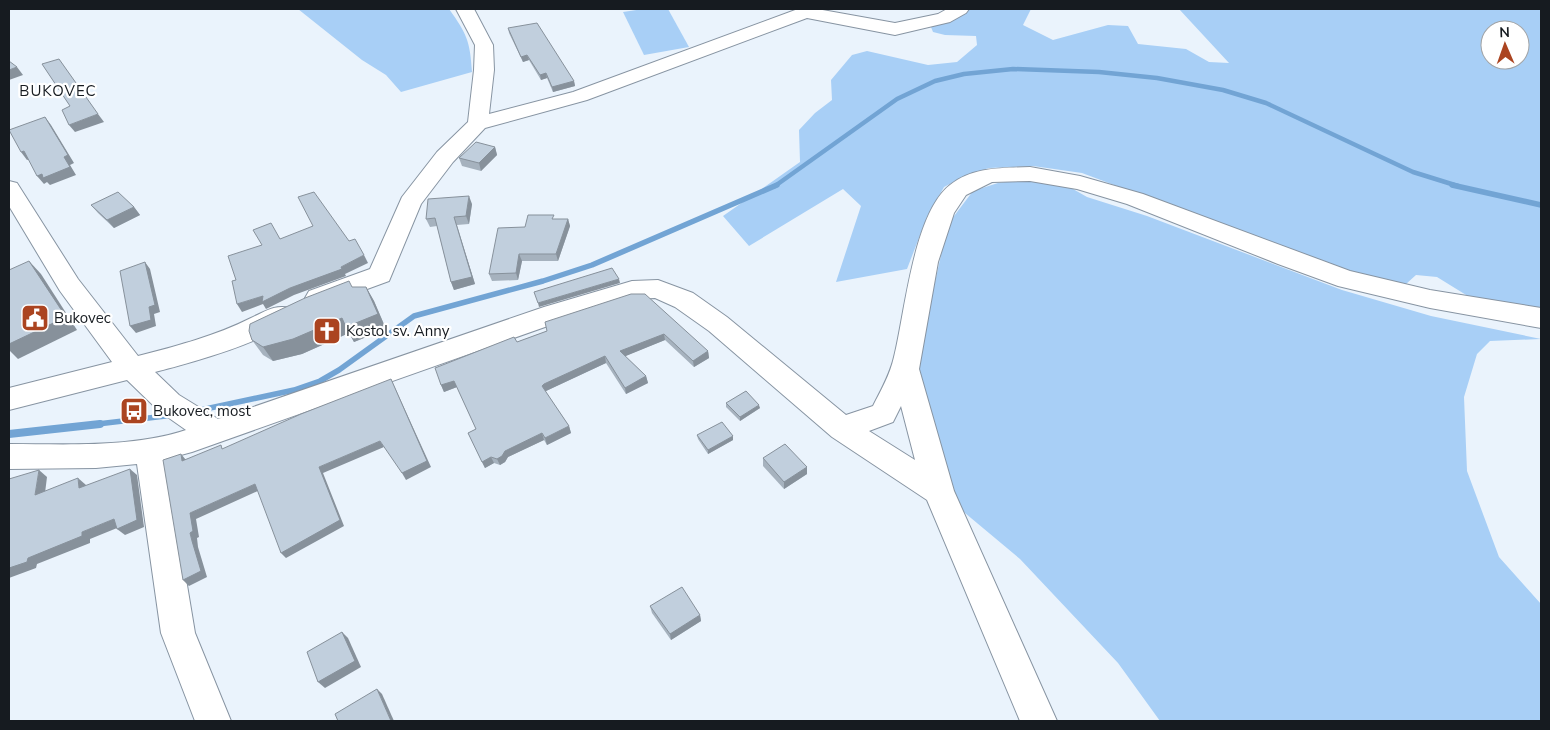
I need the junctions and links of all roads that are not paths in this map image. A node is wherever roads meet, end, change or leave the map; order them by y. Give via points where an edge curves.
1 (465, 9) edge
2 (774, 9) edge
3 (960, 9) edge
4 (720, 43) junction
5 (478, 124) junction
6 (9, 188) edge
7 (1541, 318) edge
8 (905, 368) junction
9 (133, 369) junction
10 (9, 399) edge
11 (206, 427) junction
12 (842, 429) junction
13 (150, 451) junction
14 (9, 456) edge
15 (939, 492) junction
16 (213, 721) edge
17 (1039, 721) edge

1 - 5 street via 484,45
2 - 4 street
3 - 4 street via 944,18 895,29 806,12
4 - 5 street via 580,96
5 - 9 street via 445,157 410,202 380,275 304,304 202,350
6 - 9 street via 68,284
7 - 8 street via 1395,292 1320,272 1154,206 1078,182 1012,172 979,178 960,188 946,205 922,276
8 - 12 street via 883,414
8 - 15 street
9 - 10 street
9 - 11 street via 169,404
11 - 12 street via 552,314 632,290 658,290 684,300 718,324
11 - 13 street
12 - 15 street
13 - 14 street
13 - 16 street via 178,634
15 - 17 street

